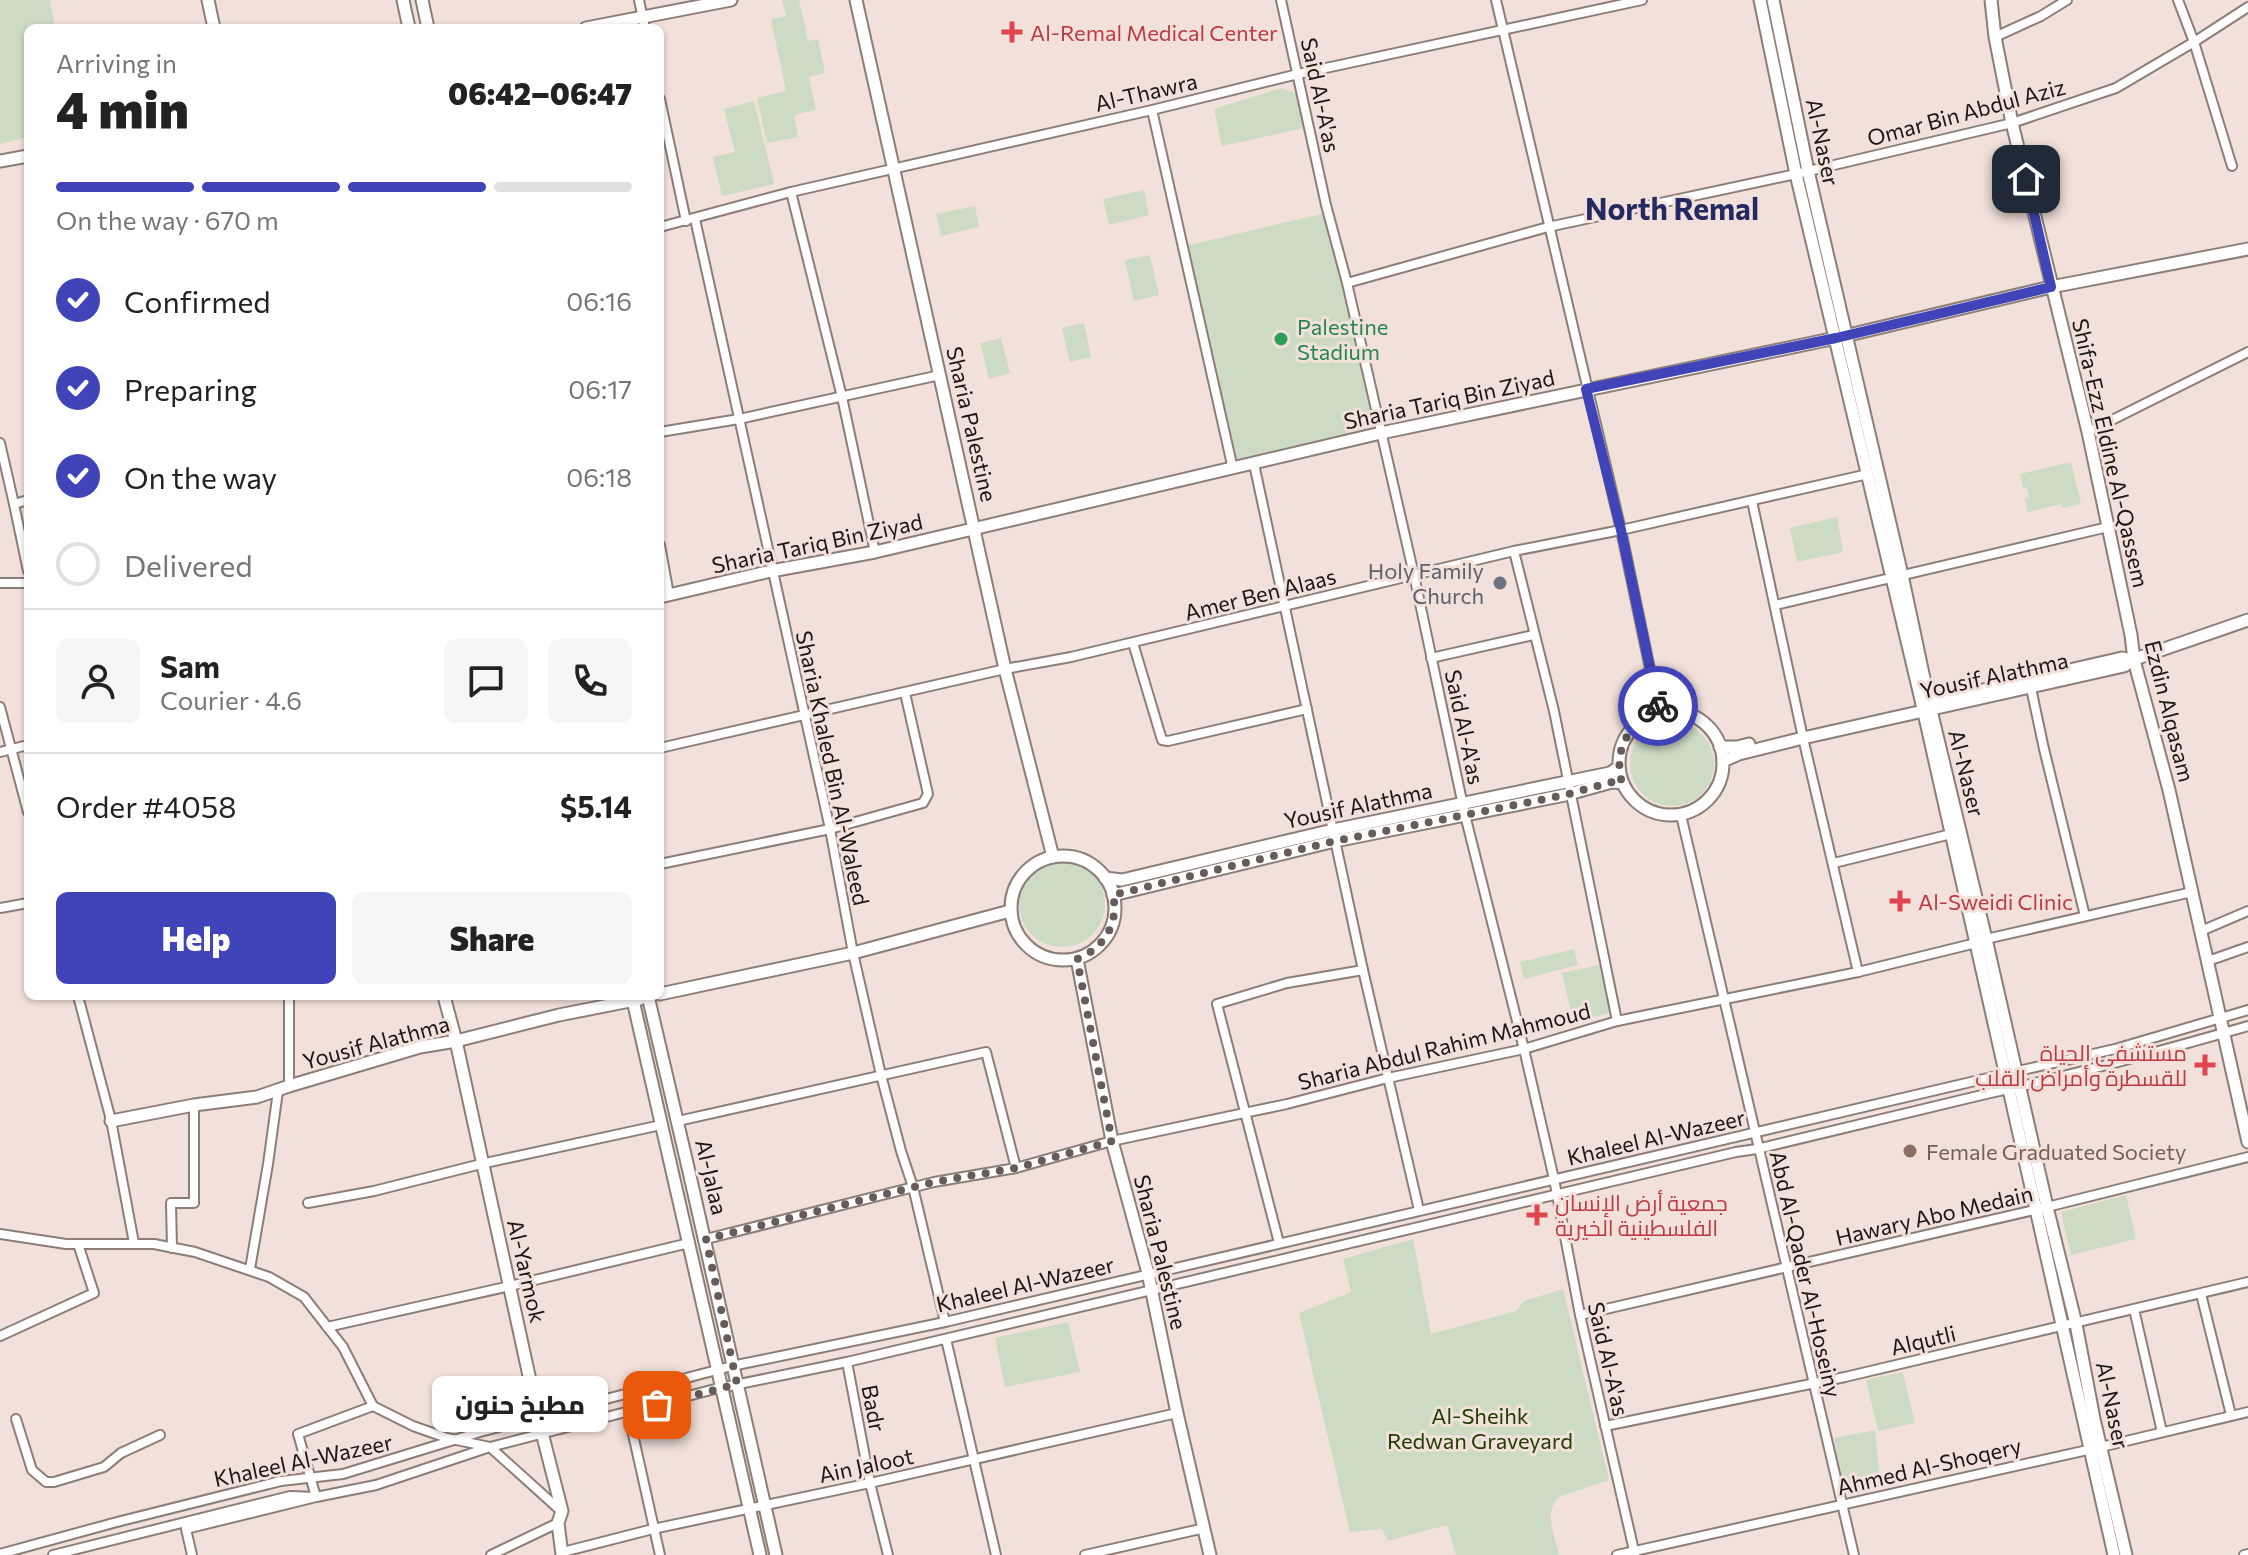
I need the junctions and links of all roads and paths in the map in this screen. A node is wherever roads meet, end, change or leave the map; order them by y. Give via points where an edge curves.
1 (208, 0) edge
2 (403, 0) edge
3 (422, 0) edge
4 (639, 0) edge
5 (731, 0) edge
6 (856, 0) edge
7 (1281, 0) edge
8 (1496, 0) edge
9 (1642, 0) edge
10 (1760, 0) edge
11 (1773, 0) edge
12 (1991, 0) edge
13 (2067, 0) edge
14 (2178, 0) edge
15 (2248, 7) edge
16 (644, 22) edge
17 (213, 24) edge
18 (408, 24) edge
19 (427, 24) edge
20 (1503, 31) junction
21 (1995, 37) junction
22 (2194, 42) junction
23 (1298, 74) junction
24 (1152, 110) junction
25 (664, 115) edge
26 (2012, 123) junction
27 (24, 157) edge
28 (0, 161) edge
29 (2232, 166) dead end
30 (895, 169) junction
31 (1802, 172) junction
32 (791, 192) junction
33 (690, 220) junction
34 (664, 226) edge
35 (1548, 227) junction
36 (2248, 249) edge
37 (1347, 283) junction
38 (2051, 287) junction
39 (1842, 337) junction
40 (2248, 352) edge
41 (940, 375) junction
42 (1586, 389) junction
43 (842, 397) junction
44 (739, 419) junction
45 (664, 431) edge
46 (2088, 432) junction
47 (1381, 433) junction
48 (0, 443) edge
49 (1254, 464) junction
50 (1233, 469) junction
51 (1868, 474) junction
52 (24, 501) edge
53 (1752, 501) junction
54 (14, 504) junction
55 (2108, 527) junction
56 (975, 529) junction
57 (1621, 530) junction
58 (1514, 551) junction
59 (24, 552) edge
60 (875, 552) junction
61 (771, 571) junction
62 (1414, 575) junction
63 (1897, 577) junction
64 (0, 583) edge
65 (24, 583) edge
66 (664, 596) edge
67 (1775, 605) junction
68 (1286, 607) junction
69 (2248, 620) edge
70 (1533, 635) junction
71 (2131, 635) joint
72 (1133, 643) junction
73 (1431, 658) junction
74 (2135, 659) junction
75 (1005, 669) junction
76 (2031, 688) junction
77 (905, 693) junction
78 (1926, 706) junction
79 (0, 707) edge
80 (1307, 709) junction
81 (1659, 712) junction
82 (804, 716) junction
83 (1803, 735) junction
84 (24, 746) edge
85 (664, 747) edge
86 (1720, 747) junction
87 (13, 750) junction
88 (0, 752) edge
89 (1723, 761) junction
90 (1619, 767) junction
91 (1622, 783) junction
92 (1570, 788) junction
93 (24, 795) edge
94 (1464, 809) junction
95 (1681, 815) junction
96 (830, 829) junction
97 (1951, 834) junction
98 (1334, 836) junction
99 (1053, 857) junction
100 (664, 863) edge
101 (1834, 863) junction
102 (1105, 878) junction
103 (2192, 892) junction
104 (1113, 895) junction
105 (24, 904) edge
106 (0, 908) edge
107 (1010, 911) junction
108 (2248, 911) edge
109 (2085, 916) junction
110 (2203, 931) junction
111 (1981, 941) junction
112 (2248, 947) edge
113 (853, 953) junction
114 (1077, 959) junction
115 (2210, 960) junction
116 (1363, 970) junction
117 (1858, 972) junction
118 (664, 993) edge
119 (79, 1000) edge
120 (289, 1000) edge
121 (445, 1000) edge
122 (624, 1000) edge
123 (633, 1000) edge
124 (650, 1000) edge
125 (1724, 1000) junction
126 (2248, 1010) edge
127 (2223, 1017) junction
128 (1617, 1021) junction
129 (2248, 1026) edge
130 (2225, 1032) junction
131 (456, 1041) junction
132 (1524, 1049) junction
133 (2011, 1073) junction
134 (881, 1075) junction
135 (1388, 1078) junction
136 (283, 1089) junction
137 (2014, 1089) junction
138 (194, 1105) junction
139 (1245, 1112) junction
140 (2248, 1117) edge
141 (111, 1121) junction
142 (678, 1121) junction
143 (661, 1125) junction
144 (1754, 1132) junction
145 (1112, 1141) junction
146 (2248, 1142) edge
147 (1757, 1149) junction
148 (2248, 1157) edge
149 (481, 1164) junction
150 (1016, 1168) junction
151 (1554, 1179) junction
152 (913, 1187) junction
153 (1556, 1195) junction
154 (308, 1203) dead end
155 (2042, 1208) junction
156 (1419, 1210) junction
157 (0, 1234) edge
158 (706, 1239) junction
159 (134, 1243) junction
160 (689, 1243) junction
161 (1279, 1243) junction
162 (78, 1244) junction
163 (172, 1248) junction
164 (1787, 1268) junction
165 (250, 1269) junction
166 (1148, 1273) junction
167 (2248, 1282) edge
168 (510, 1286) junction
169 (1152, 1291) junction
170 (2201, 1294) junction
171 (2134, 1309) junction
172 (1580, 1315) junction
173 (945, 1322) junction
174 (2076, 1324) junction
175 (327, 1327) junction
176 (2062, 1327) junction
177 (0, 1336) edge
178 (946, 1339) junction
179 (847, 1362) junction
180 (732, 1366) junction
181 (719, 1370) junction
182 (1813, 1383) junction
183 (737, 1384) junction
184 (723, 1387) junction
185 (373, 1406) junction
186 (628, 1412) junction
187 (2248, 1412) edge
188 (1177, 1413) junction
189 (2231, 1415) junction
190 (538, 1417) junction
191 (16, 1419) dead end
192 (1605, 1426) junction
193 (2162, 1432) junction
194 (542, 1434) junction
195 (160, 1435) dead end
196 (458, 1440) junction
197 (490, 1447) junction
198 (2095, 1448) junction
199 (974, 1460) junction
200 (311, 1478) junction
201 (870, 1483) junction
202 (316, 1497) junction
203 (1841, 1504) junction
204 (765, 1506) junction
205 (750, 1509) junction
206 (560, 1517) junction
207 (1205, 1528) junction
208 (653, 1529) junction
209 (1635, 1553) edge
210 (0, 1554) edge
211 (563, 1554) edge
212 (53, 1555) edge
213 (192, 1555) edge
214 (491, 1555) edge
215 (660, 1555) edge
216 (760, 1555) edge
217 (776, 1555) edge
218 (888, 1555) edge
219 (996, 1555) edge
220 (1085, 1555) edge
221 (1210, 1555) edge
222 (1617, 1555) edge
223 (1854, 1555) edge
224 (2114, 1555) edge
225 (2126, 1555) edge

1 - 17 main road
2 - 18 main road
3 - 19 main road
4 - 16 street
5 - 16 main road
6 - 30 main road, Sharia Palestine
7 - 23 street, Said Al-A'as
8 - 20 street
9 - 20 street, Al-Thawra
10 - 31 main road, Al-Naser
11 - 31 main road, Al-Naser
12 - 21 main road, Shifa-Ezz Eldine Al-Qassem
13 - 21 street
14 - 22 street
15 - 22 street, Omar Bin Abdul Aziz
20 - 23 street, Al-Thawra
20 - 35 street
21 - 26 main road, Shifa-Ezz Eldine Al-Qassem
22 - 26 street, Omar Bin Abdul Aziz via 2116,88
22 - 29 street
23 - 24 street, Al-Thawra
23 - 37 street, Said Al-A'as
24 - 30 street, Al-Thawra
24 - 50 street
25 - 33 street, Sharia Khaled Bin Al-Waleed
26 - 31 street, Omar Bin Abdul Aziz
26 - 38 main road, Shifa-Ezz Eldine Al-Qassem
27 - 28 main road
30 - 32 street, Al-Thawra
30 - 41 main road, Sharia Palestine
31 - 35 street, Omar Bin Abdul Aziz
31 - 39 main road, Al-Naser
32 - 33 street, Al-Thawra
32 - 43 street
33 - 34 street, Al-Thawra
33 - 44 street, Sharia Khaled Bin Al-Waleed
35 - 37 street, Omar Bin Abdul Aziz
35 - 42 street
36 - 38 main road, Sharia Tariq Bin Ziyad
37 - 47 street, Said Al-A'as
38 - 39 main road, Sharia Tariq Bin Ziyad
38 - 46 main road, Shifa-Ezz Eldine Al-Qassem
39 - 42 main road, Sharia Tariq Bin Ziyad
39 - 51 main road, Al-Naser
39 - 63 main road, Al-Naser
40 - 46 street
41 - 43 street
41 - 56 main road, Sharia Palestine
42 - 47 main road, Sharia Tariq Bin Ziyad
42 - 57 street
43 - 44 street
43 - 60 street
44 - 45 street
44 - 61 street, Sharia Khaled Bin Al-Waleed
46 - 55 main road, Shifa-Ezz Eldine Al-Qassem
47 - 49 main road, Sharia Tariq Bin Ziyad
47 - 62 street, Said Al-A'as
48 - 54 street
49 - 50 main road, Sharia Tariq Bin Ziyad
49 - 68 street
50 - 56 main road, Sharia Tariq Bin Ziyad
51 - 53 street, Amer Ben Alaas
51 - 63 main road, Al-Naser
52 - 54 street
53 - 57 street, Amer Ben Alaas
53 - 67 street
54 - 59 street
55 - 63 street
55 - 71 main road, Shifa-Ezz Eldine Al-Qassem
56 - 60 main road, Sharia Tariq Bin Ziyad
56 - 75 main road, Sharia Palestine
57 - 58 street, Amer Ben Alaas
57 - 81 street
58 - 62 street, Amer Ben Alaas
58 - 70 street
60 - 61 main road, Sharia Tariq Bin Ziyad
61 - 66 main road, Sharia Tariq Bin Ziyad
61 - 82 street, Sharia Khaled Bin Al-Waleed
62 - 68 street, Amer Ben Alaas
62 - 73 street, Said Al-A'as
63 - 67 street
63 - 78 main road, Al-Naser
64 - 65 street
67 - 83 street
68 - 72 street, Amer Ben Alaas
68 - 80 street
69 - 74 main road, Yousif Alathma
70 - 73 street
70 - 92 street
71 - 74 main road, Ezdin Alqasam
72 - 75 street, Amer Ben Alaas
72 - 80 street via 1162,740
73 - 94 street, Said Al-A'as
74 - 76 main road, Yousif Alathma
74 - 78 main road, Yousif Alathma
74 - 103 main road, Ezdin Alqasam
74 - 110 main road, Ezdin Alqasam via 2164,747
75 - 77 street, Amer Ben Alaas
75 - 99 main road, Sharia Palestine
76 - 78 main road, Yousif Alathma
76 - 109 street
77 - 82 street, Amer Ben Alaas
77 - 96 street via 928,794 923,803
78 - 83 main road, Yousif Alathma
78 - 97 main road, Al-Naser
78 - 111 main road, Al-Naser
79 - 87 street
80 - 98 street
81 - 86 main road via 1697,718
81 - 90 main road via 1629,732
82 - 85 street, Amer Ben Alaas
82 - 96 street, Sharia Khaled Bin Al-Waleed
83 - 86 main road, Yousif Alathma
83 - 89 main road, Yousif Alathma
83 - 101 street
84 - 87 street
86 - 89 main road
87 - 88 street
87 - 93 street
89 - 95 main road via 1710,798
90 - 91 main road
90 - 92 main road, Yousif Alathma
91 - 92 main road, Yousif Alathma
91 - 95 main road via 1646,809
92 - 94 main road, Yousif Alathma
92 - 128 street
94 - 98 main road, Yousif Alathma
94 - 132 street, Said Al-A'as
95 - 125 street, Abd Al-Qader Al-Hoseiny
96 - 100 street
96 - 113 street, Sharia Khaled Bin Al-Waleed
97 - 101 street
97 - 111 main road, Al-Naser
98 - 102 main road, Yousif Alathma via 1122,880
98 - 104 main road, Yousif Alathma
98 - 116 street
99 - 102 main road via 1079,858
99 - 107 main road via 1022,876
101 - 117 street
102 - 104 main road
103 - 109 street, Sharia Abdul Rahim Mahmoud
103 - 110 main road, Ezdin Alqasam
104 - 114 main road via 1110,931
105 - 106 street
107 - 113 main road
107 - 114 main road via 1016,932 1032,950 1054,960
108 - 110 street
109 - 111 street, Sharia Abdul Rahim Mahmoud
110 - 115 main road, Ezdin Alqasam
111 - 117 street, Sharia Abdul Rahim Mahmoud
111 - 133 main road, Al-Naser
112 - 115 street
113 - 118 main road
113 - 134 street, Sharia Khaled Bin Al-Waleed
114 - 145 main road, Sharia Palestine
115 - 127 main road, Ezdin Alqasam
116 - 135 street
116 - 139 street via 1287,983 1217,1004
117 - 125 street, Sharia Abdul Rahim Mahmoud
119 - 141 street
120 - 136 street
121 - 131 main road, Al-Yarmok
122 - 131 main road, Yousif Alathma
123 - 143 main road, Al-Jalaa
124 - 142 main road, Al-Jalaa
125 - 128 street, Sharia Abdul Rahim Mahmoud
125 - 144 street, Abd Al-Qader Al-Hoseiny
126 - 127 street, Khaleel Al-Wazeer
127 - 130 main road, Ezdin Alqasam
127 - 133 street, Khaleel Al-Wazeer
128 - 132 street, Sharia Abdul Rahim Mahmoud
129 - 130 street, Khaleel Al-Wazeer
130 - 137 street, Khaleel Al-Wazeer
130 - 140 main road, Ezdin Alqasam
130 - 146 main road, Ezdin Alqasam
131 - 136 main road, Yousif Alathma
131 - 149 main road, Al-Yarmok
132 - 135 street, Sharia Abdul Rahim Mahmoud
132 - 151 street, Said Al-A'as
133 - 137 main road, Al-Naser
133 - 144 street, Khaleel Al-Wazeer
134 - 142 street
134 - 150 street via 986,1052
134 - 152 street, Sharia Khaled Bin Al-Waleed
135 - 139 street, Sharia Abdul Rahim Mahmoud
135 - 156 street
136 - 138 main road, Yousif Alathma
136 - 165 street
137 - 147 street, Khaleel Al-Wazeer
137 - 155 main road, Al-Naser
138 - 141 main road, Yousif Alathma
138 - 163 street via 194,1203 171,1203
139 - 145 street, Sharia Abdul Rahim Mahmoud
139 - 161 street
141 - 159 street
142 - 158 main road, Al-Jalaa
143 - 149 street
143 - 160 main road, Al-Jalaa
144 - 147 street, Abd Al-Qader Al-Hoseiny
144 - 151 street, Khaleel Al-Wazeer
145 - 150 street, Sharia Abdul Rahim Mahmoud
145 - 166 main road, Sharia Palestine
147 - 153 street, Khaleel Al-Wazeer
147 - 164 street, Abd Al-Qader Al-Hoseiny
148 - 155 street, Hawary Abo Medain
149 - 154 street
149 - 168 main road, Al-Yarmok
150 - 152 street, Sharia Abdul Rahim Mahmoud
151 - 153 street, Said Al-A'as
151 - 156 street, Khaleel Al-Wazeer
152 - 158 street, Sharia Abdul Rahim Mahmoud
152 - 173 street, Sharia Khaled Bin Al-Waleed
153 - 169 street, Khaleel Al-Wazeer
153 - 172 street, Said Al-A'as
155 - 164 street, Hawary Abo Medain
155 - 174 main road, Al-Naser
155 - 176 main road, Al-Naser
156 - 161 street, Khaleel Al-Wazeer
157 - 162 street
158 - 180 main road, Al-Jalaa
159 - 162 street
159 - 163 street
160 - 168 street
160 - 181 main road, Al-Jalaa
161 - 166 street, Khaleel Al-Wazeer
162 - 177 street via 94,1293
163 - 165 street
164 - 172 street, Hawary Abo Medain
164 - 182 street, Abd Al-Qader Al-Hoseiny
165 - 175 street via 304,1297
166 - 169 main road, Sharia Palestine
166 - 173 street, Khaleel Al-Wazeer
167 - 170 street, Alqutli
168 - 175 street
168 - 190 main road, Al-Yarmok
169 - 178 street, Khaleel Al-Wazeer
169 - 188 main road, Sharia Palestine
170 - 171 street, Alqutli
170 - 189 street
171 - 174 street, Alqutli
171 - 193 street
172 - 192 street, Said Al-A'as
173 - 180 street, Khaleel Al-Wazeer
174 - 176 street, Alqutli
174 - 198 main road, Al-Naser
175 - 185 street
176 - 182 street, Alqutli
176 - 198 main road, Al-Naser
178 - 179 street, Khaleel Al-Wazeer
178 - 199 street
179 - 183 street, Khaleel Al-Wazeer
179 - 201 street, Badr
180 - 181 street, Khaleel Al-Wazeer
180 - 183 main road, Al-Jalaa
181 - 184 main road, Al-Jalaa
181 - 190 street, Khaleel Al-Wazeer
182 - 192 street, Alqutli
182 - 203 street, Abd Al-Qader Al-Hoseiny
183 - 184 street, Khaleel Al-Wazeer
183 - 204 main road, Al-Jalaa
184 - 186 street, Khaleel Al-Wazeer
184 - 205 main road, Al-Jalaa
185 - 196 street
185 - 200 street via 298,1434
186 - 194 street, Khaleel Al-Wazeer
186 - 208 street
187 - 189 street, Ahmed Al-Shoqery
188 - 199 street, Ain Jaloot
188 - 207 main road, Sharia Palestine
189 - 193 street, Ahmed Al-Shoqery
190 - 194 main road, Al-Yarmok
190 - 196 street, Khaleel Al-Wazeer
191 - 195 street via 32,1470 46,1482 104,1467
192 - 209 street, Said Al-A'as
193 - 198 street, Ahmed Al-Shoqery
194 - 197 street, Khaleel Al-Wazeer
194 - 206 main road, Al-Yarmok
196 - 197 street
196 - 200 street, Khaleel Al-Wazeer via 343,1474
197 - 202 street, Khaleel Al-Wazeer via 376,1485
197 - 206 street
198 - 203 street, Ahmed Al-Shoqery
198 - 224 main road, Al-Naser
198 - 225 main road, Al-Naser
199 - 201 street, Ain Jaloot
199 - 219 street
200 - 202 street
200 - 210 street, Khaleel Al-Wazeer via 281,1481
201 - 204 street, Ain Jaloot
201 - 218 street, Badr
202 - 212 street, Khaleel Al-Wazeer via 290,1496
202 - 213 street via 186,1529
203 - 209 street, Ahmed Al-Shoqery
203 - 223 street, Abd Al-Qader Al-Hoseiny
204 - 205 street, Ain Jaloot
204 - 217 main road, Al-Jalaa
205 - 208 street, Ain Jaloot
205 - 216 main road, Al-Jalaa
206 - 211 main road, Al-Yarmok
206 - 214 street
207 - 220 street
207 - 221 main road, Sharia Palestine
208 - 211 street, Ain Jaloot
208 - 215 street
209 - 222 street, Ahmed Al-Shoqery

